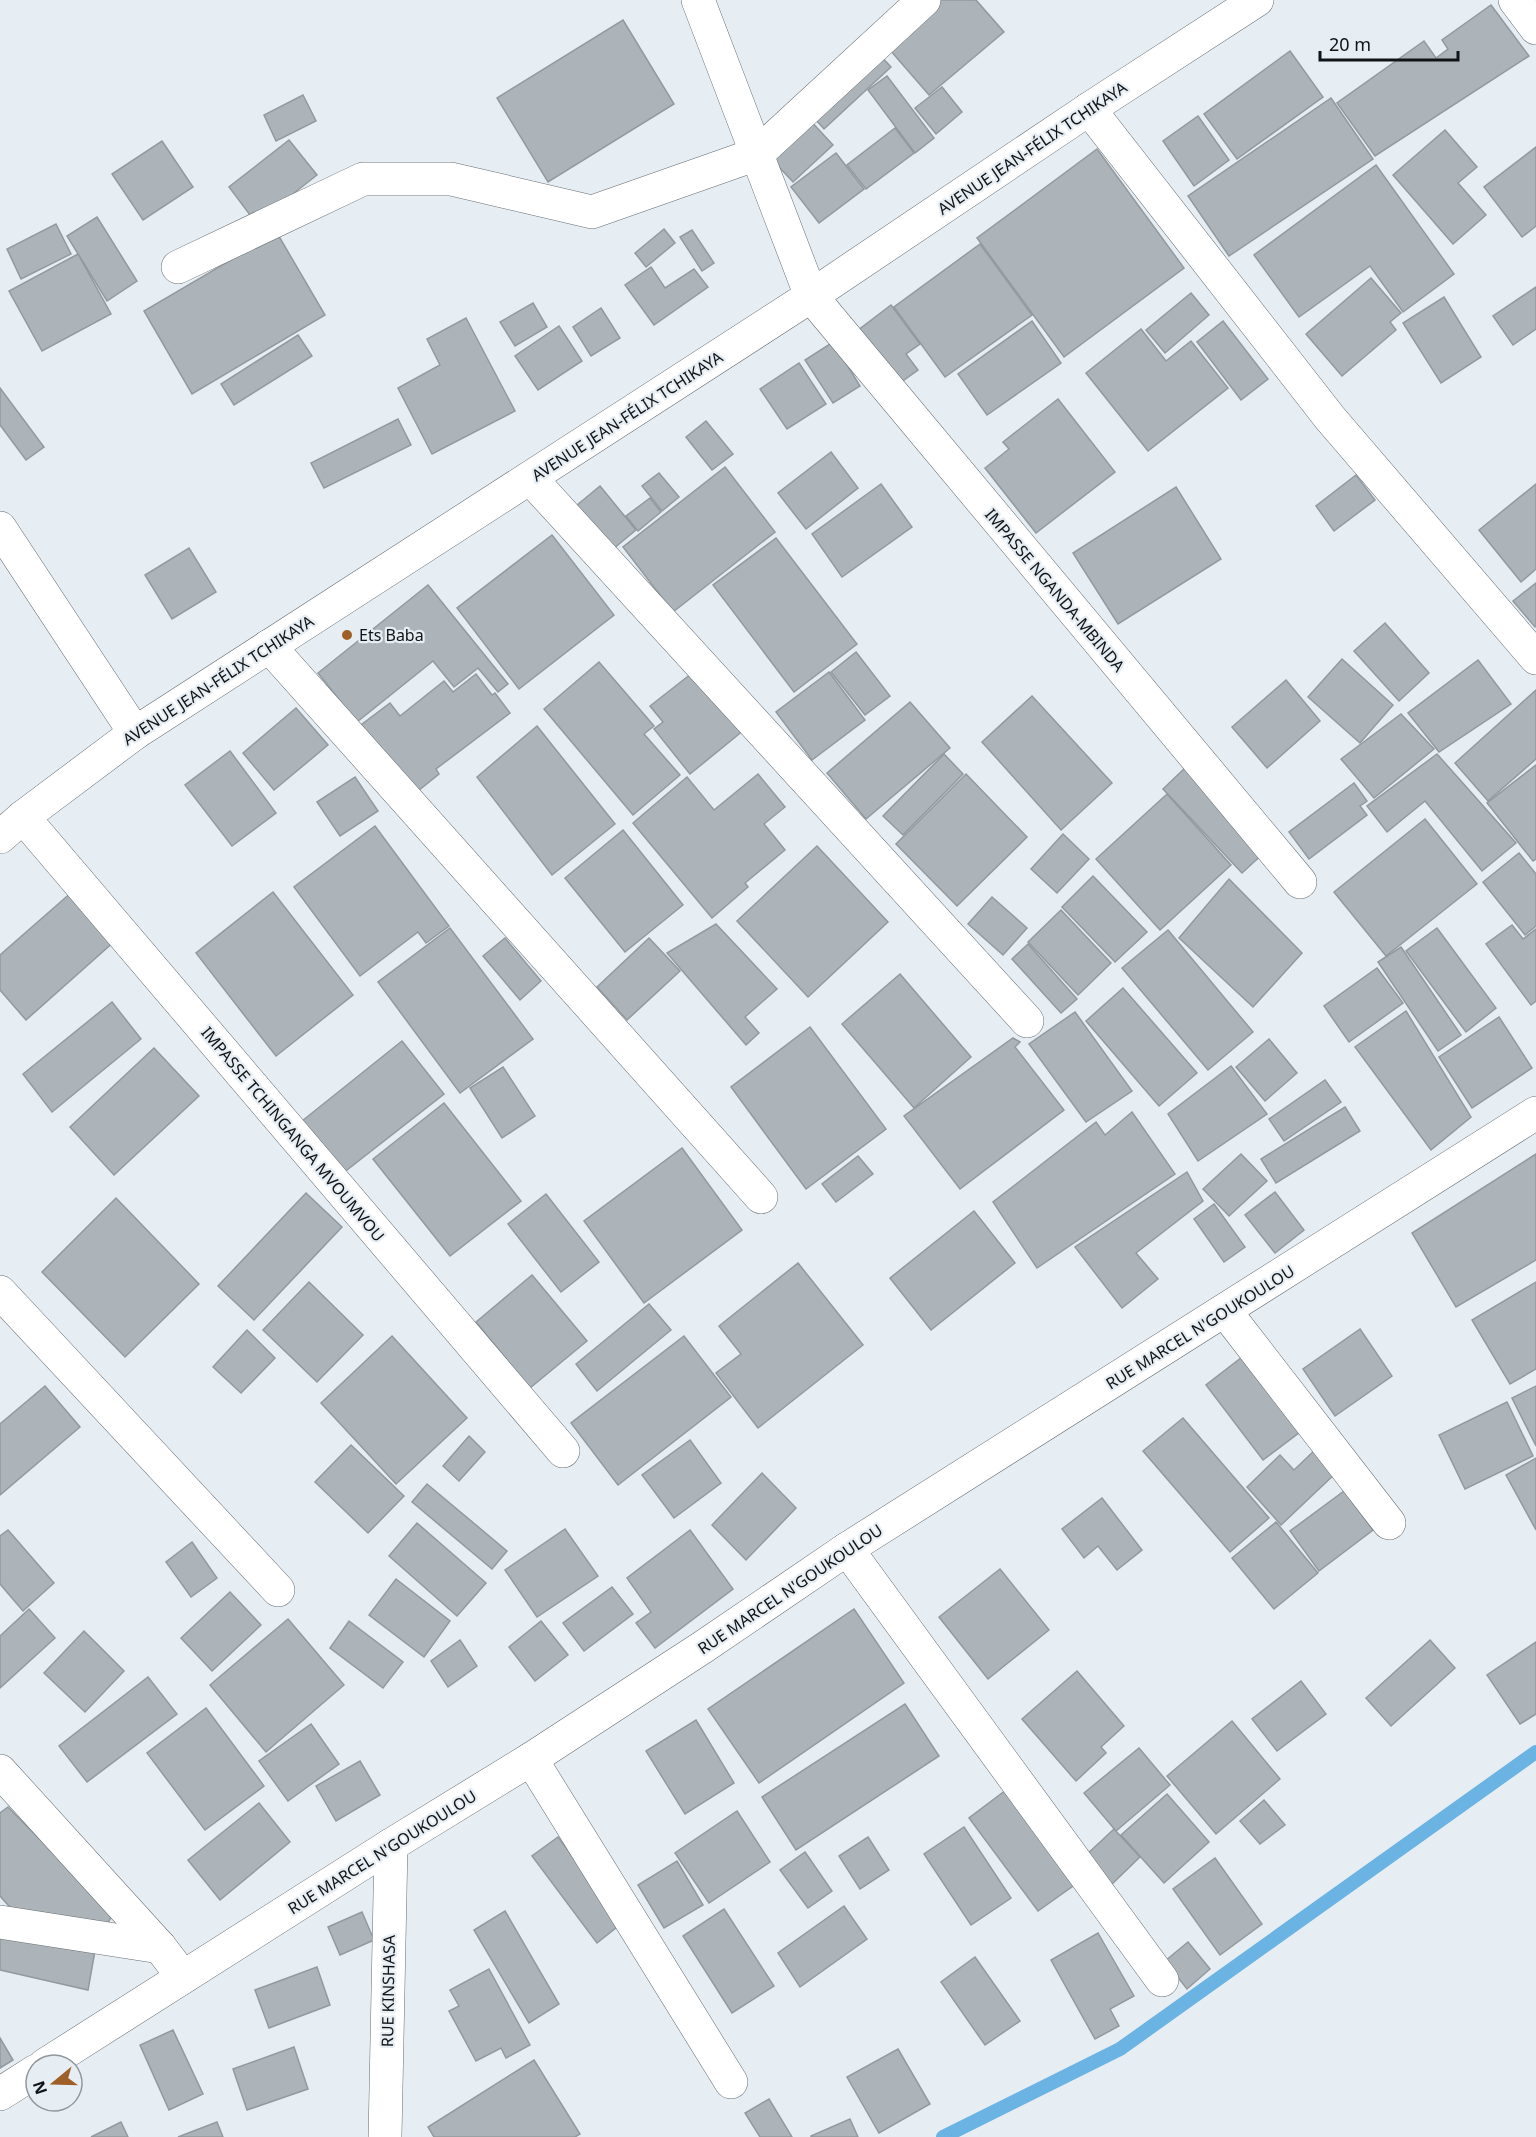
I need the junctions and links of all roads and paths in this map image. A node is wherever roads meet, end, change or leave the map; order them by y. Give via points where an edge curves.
1 (698, 0) edge
2 (924, 0) edge
3 (1257, 0) edge
4 (1515, 0) edge
5 (1536, 28) edge
6 (1089, 109) junction
7 (757, 154) junction
8 (178, 267) dead end
9 (811, 296) junction
10 (531, 479) junction
11 (0, 528) edge
12 (269, 646) junction
13 (1536, 658) edge
14 (135, 733) junction
15 (12, 827) edge
16 (1299, 882) dead end
17 (1027, 1021) dead end
18 (1536, 1113) edge
19 (761, 1197) dead end
20 (0, 1292) edge
21 (1225, 1311) junction
22 (563, 1451) dead end
23 (1389, 1523) dead end
24 (847, 1549) junction
25 (278, 1590) dead end
26 (531, 1759) junction
27 (0, 1771) edge
28 (391, 1845) junction
29 (0, 1922) edge
30 (160, 1947) junction
31 (183, 1977) junction
32 (1162, 1980) dead end
33 (64, 2053) edge
34 (24, 2079) edge
35 (731, 2082) dead end
36 (0, 2094) edge
37 (385, 2137) edge

1 - 7 street, IMPASSE NGANDA-MBINDA
2 - 7 street
3 - 6 street, AVENUE JEAN-FÉLIX TCHIKAYA
4 - 5 street
6 - 9 street, AVENUE JEAN-FÉLIX TCHIKAYA
6 - 13 street via 1330,418
7 - 8 street via 592,212 451,179 363,179
7 - 9 street, IMPASSE NGANDA-MBINDA
9 - 10 street, AVENUE JEAN-FÉLIX TCHIKAYA
9 - 16 street, IMPASSE NGANDA-MBINDA
10 - 12 street, AVENUE JEAN-FÉLIX TCHIKAYA
10 - 17 street
11 - 14 street
12 - 14 street, AVENUE JEAN-FÉLIX TCHIKAYA
12 - 19 street
14 - 15 street, AVENUE JEAN-FÉLIX TCHIKAYA
15 - 22 street, IMPASSE TCHINGANGA MVOUMVOU
18 - 21 street, RUE MARCEL N'GOUKOULOU
20 - 25 street
21 - 23 street
21 - 24 street, RUE MARCEL N'GOUKOULOU
24 - 26 street, RUE MARCEL N'GOUKOULOU
24 - 32 street
26 - 28 street, RUE MARCEL N'GOUKOULOU
26 - 35 street
27 - 30 street
28 - 31 street, RUE MARCEL N'GOUKOULOU
28 - 37 street, RUE KINSHASA
29 - 30 street
30 - 31 street
31 - 33 street, RUE MARCEL N'GOUKOULOU
34 - 36 street

